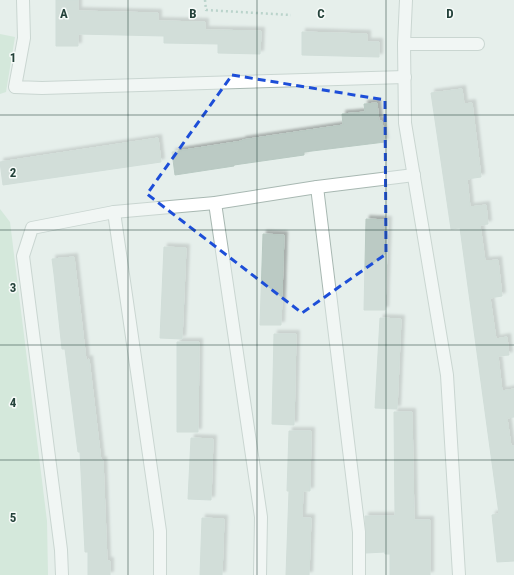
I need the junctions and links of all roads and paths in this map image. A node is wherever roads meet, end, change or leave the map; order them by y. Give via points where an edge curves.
1 (23, 0) edge
2 (205, 0) edge
3 (406, 0) edge
4 (291, 15) dead end
5 (404, 44) junction
6 (478, 44) dead end
7 (405, 77) junction
8 (414, 175) junction
9 (317, 187) junction
10 (215, 203) junction
11 (114, 212) junction
12 (62, 575) edge
13 (160, 575) edge
14 (260, 575) edge
15 (360, 575) edge
16 (459, 575) edge

1 - 7 street via 24,38 15,87
2 - 4 path via 206,10
3 - 5 street
5 - 6 street
5 - 7 street
7 - 8 street via 405,123
8 - 9 street
8 - 16 street via 447,375
9 - 10 street
9 - 15 street via 359,532
10 - 11 street
10 - 14 street via 261,517
11 - 12 street via 32,228 23,256 61,550
11 - 13 street via 160,531

